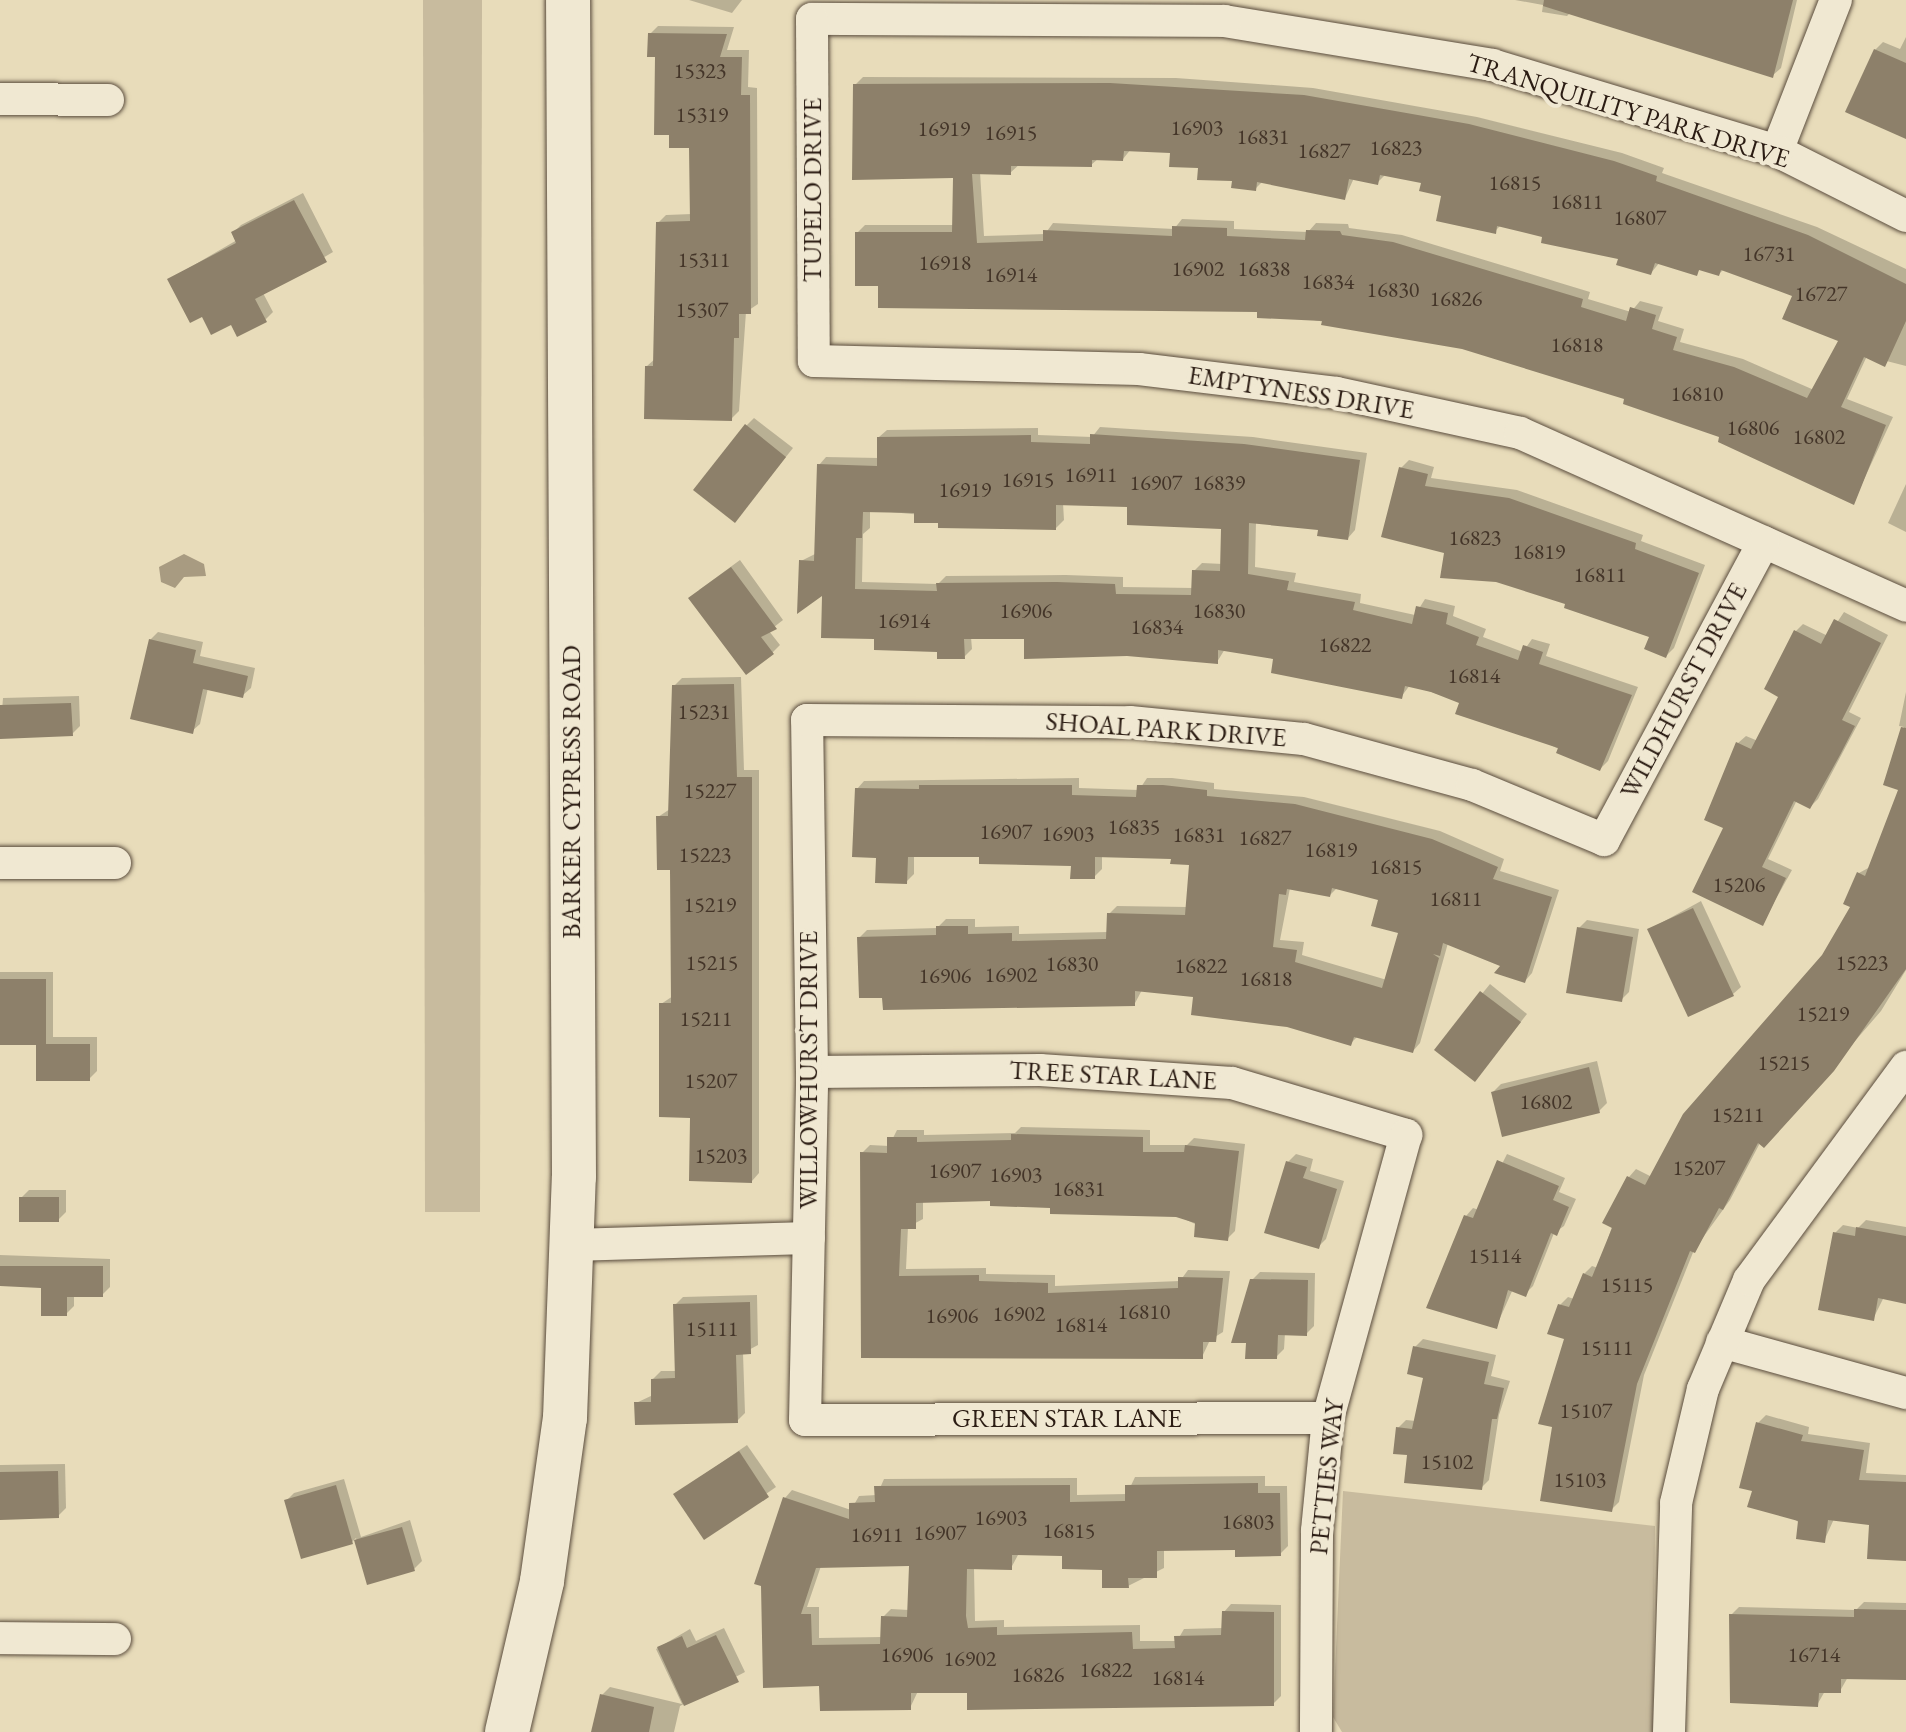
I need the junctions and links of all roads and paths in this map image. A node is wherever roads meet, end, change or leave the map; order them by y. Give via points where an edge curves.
1 (568, 0) edge
2 (1836, 0) edge
3 (812, 19) joint
4 (0, 99) edge
5 (108, 100) dead end
6 (1777, 151) junction
7 (1906, 216) edge
8 (814, 361) joint
9 (1764, 542) junction
10 (1906, 606) edge
11 (807, 720) joint
12 (1604, 840) joint
13 (0, 863) edge
14 (115, 863) dead end
15 (1906, 1067) edge
16 (812, 1072) junction
17 (1406, 1135) joint
18 (809, 1238) junction
19 (571, 1245) junction
20 (1722, 1342) junction
21 (1906, 1393) edge
22 (1328, 1418) junction
23 (805, 1420) joint
24 (542, 1581) junction
25 (0, 1638) edge
26 (115, 1639) dead end
27 (477, 1732) edge
28 (507, 1732) edge
29 (1316, 1732) edge
30 (1669, 1732) edge

1 - 19 street, BARKER CYPRESS ROAD
2 - 6 street
3 - 6 street, TRANQUILITY PARK DRIVE via 1225,21 1493,65
3 - 8 street, TUPELO DRIVE
4 - 5 street
6 - 7 street, TRANQUILITY PARK DRIVE
8 - 9 street, EMPTYNESS DRIVE via 1139,369 1337,393 1520,433
9 - 10 street, EMPTYNESS DRIVE
9 - 12 street, WILDHURST DRIVE
11 - 12 street, SHOAL PARK DRIVE via 1130,722 1304,739 1472,785
11 - 16 street, WILLOWHURST DRIVE
13 - 14 street
15 - 20 street via 1749,1280
16 - 17 street, TREE STAR LANE via 1040,1070 1232,1083
16 - 18 street, WILLOWHURST DRIVE
17 - 22 street, PETTIES WAY
18 - 19 street
18 - 23 street, WILLOWHURST DRIVE
19 - 24 street, BARKER CYPRESS ROAD via 565,1418
20 - 21 street
20 - 30 street via 1703,1389 1676,1503
22 - 23 street, GREEN STAR LANE
22 - 29 street, PETTIES WAY via 1317,1531
24 - 27 street, BARKER CYPRESS ROAD
24 - 28 street, BARKER CYPRESS ROAD
25 - 26 street

